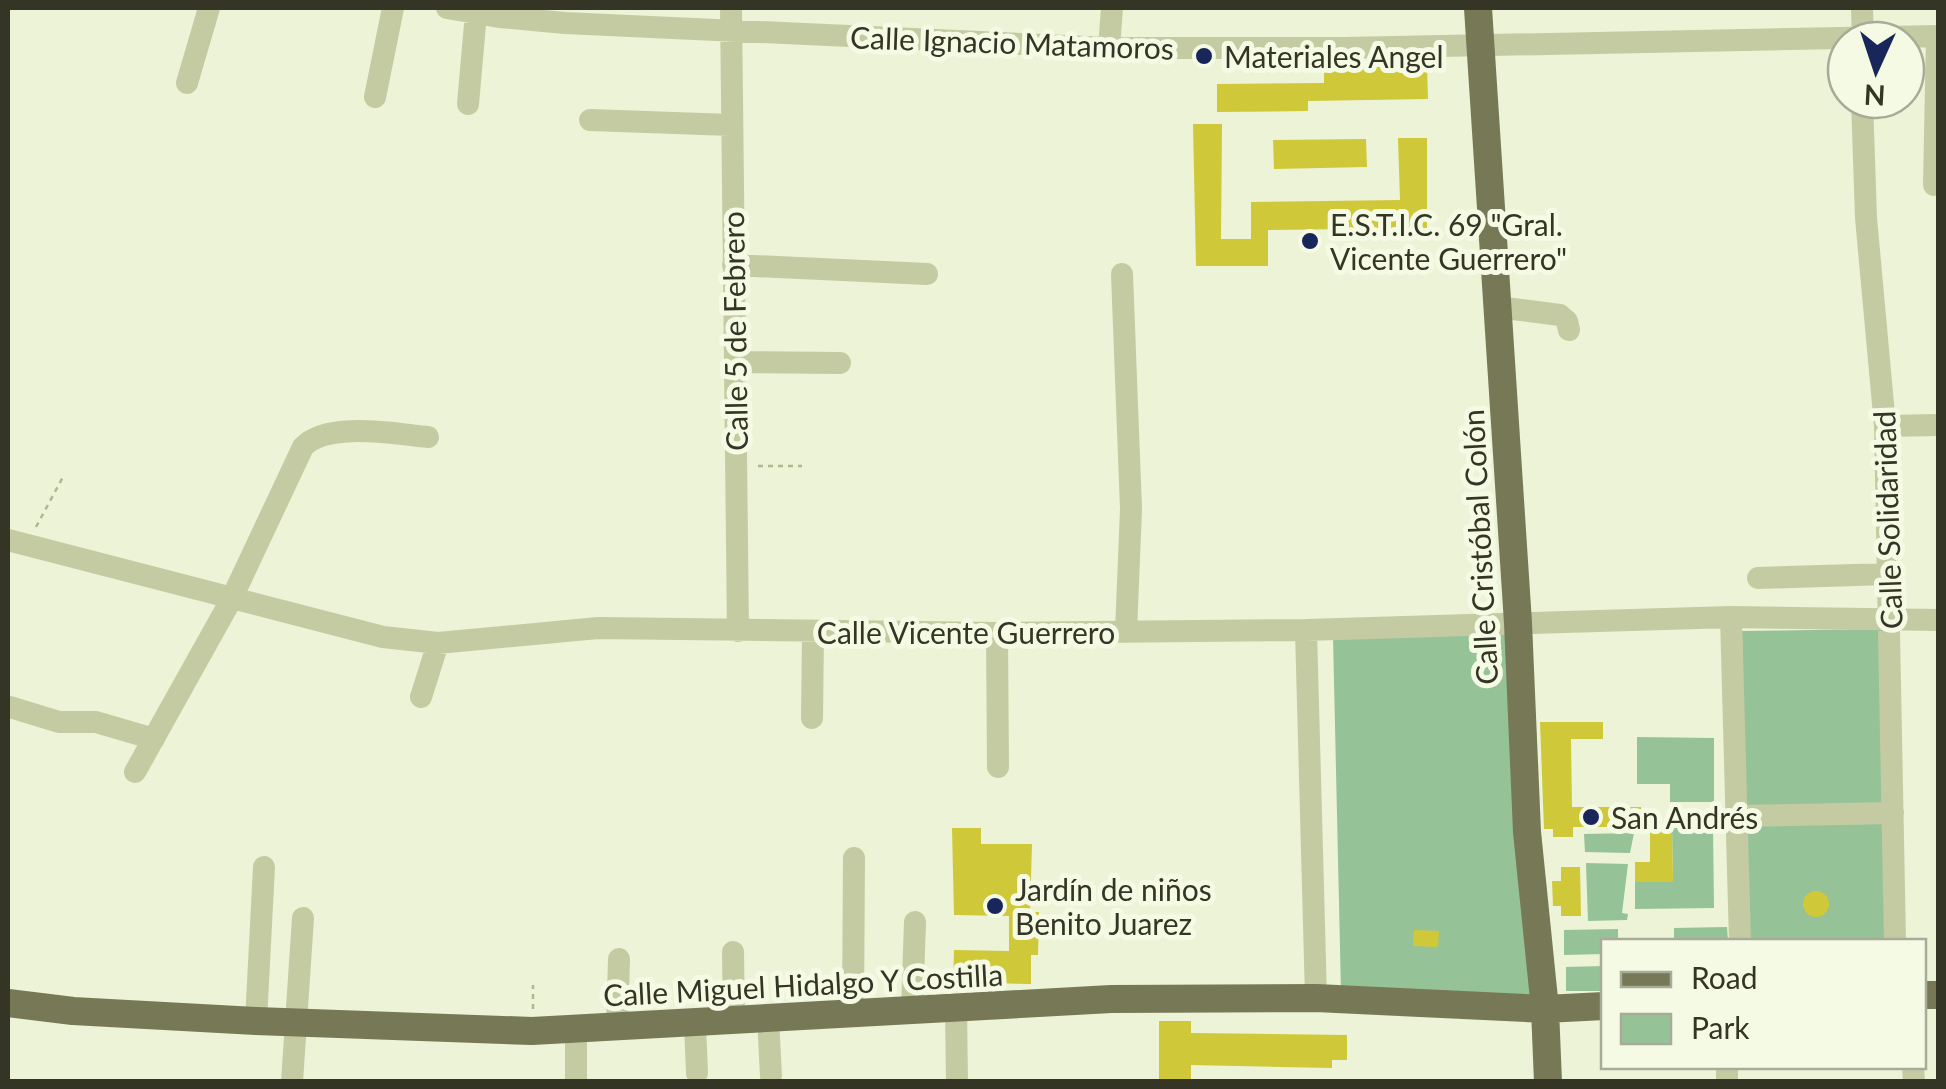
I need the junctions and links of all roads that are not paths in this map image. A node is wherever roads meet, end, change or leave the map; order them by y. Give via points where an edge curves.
1 (209, 8) edge
2 (393, 8) edge
3 (1112, 8) edge
4 (1478, 8) edge
5 (463, 10) edge
6 (731, 19) edge
7 (1938, 36) edge
8 (1826, 39) edge
9 (1480, 44) junction
10 (1109, 48) junction
11 (188, 83) dead end
12 (375, 97) dead end
13 (468, 104) dead end
14 (590, 120) dead end
15 (1863, 120) edge
16 (730, 126) junction
17 (1934, 186) dead end
18 (733, 266) junction
19 (927, 274) dead end
20 (1122, 274) dead end
21 (1497, 307) junction
22 (1569, 330) dead end
23 (735, 362) junction
24 (840, 362) dead end
25 (1938, 425) edge
26 (1885, 426) junction
27 (428, 437) dead end
28 (17, 543) edge
29 (1887, 574) junction
30 (1758, 578) dead end
31 (231, 600) junction
32 (1731, 617) junction
33 (1890, 619) junction
34 (1938, 620) edge
35 (1518, 623) junction
36 (1306, 630) junction
37 (738, 631) junction
38 (1126, 632) junction
39 (814, 633) junction
40 (997, 633) junction
41 (438, 643) junction
42 (422, 698) dead end
43 (10, 706) edge
44 (812, 718) dead end
45 (154, 740) junction
46 (998, 767) dead end
47 (135, 772) dead end
48 (1893, 813) junction
49 (1736, 816) junction
50 (854, 858) dead end
51 (264, 867) dead end
52 (304, 918) dead end
53 (915, 922) dead end
54 (1740, 939) edge
55 (1895, 939) edge
56 (732, 952) dead end
57 (620, 959) dead end
58 (1316, 998) junction
59 (8, 1003) edge
60 (1601, 1006) edge
61 (956, 1007) junction
62 (912, 1009) junction
63 (1545, 1009) junction
64 (853, 1012) junction
65 (768, 1018) junction
66 (256, 1021) junction
67 (734, 1021) junction
68 (297, 1024) junction
69 (695, 1024) junction
70 (617, 1028) junction
71 (576, 1030) junction
72 (697, 1073) dead end
73 (771, 1076) dead end
74 (292, 1082) edge
75 (576, 1082) edge
76 (957, 1082) edge
77 (1548, 1082) edge

1 - 11 street
2 - 12 street
3 - 10 street
4 - 9 main road, Calle Cristóbal Colón
5 - 6 street, Calle Ignacio Matamoros via 565,23
5 - 13 street
6 - 10 street, Calle Ignacio Matamoros
6 - 16 street, Calle 5 de Febrero
7 - 17 street
8 - 9 street, Calle Ignacio Matamoros
9 - 10 street, Calle Ignacio Matamoros
9 - 21 main road, Calle Cristóbal Colón
14 - 16 street
15 - 26 street, Calle Solidaridad
16 - 18 street, Calle 5 de Febrero
18 - 19 street
18 - 23 street, Calle 5 de Febrero
20 - 38 street via 1131,509
21 - 22 street via 1560,316
21 - 35 main road, Calle Cristóbal Colón
23 - 24 street
23 - 37 street, Calle 5 de Febrero
25 - 26 street
26 - 29 street, Calle Solidaridad
27 - 31 street via 371,432 311,438
28 - 31 street, Calle Vicente Guerrero
29 - 30 street
29 - 33 street, Calle Solidaridad
31 - 41 street, Calle Vicente Guerrero via 383,637
31 - 45 street
32 - 33 street, Calle Vicente Guerrero
32 - 35 street, Calle Vicente Guerrero
32 - 49 street
33 - 34 street, Calle Vicente Guerrero
33 - 48 street, Calle Solidaridad
35 - 36 street, Calle Vicente Guerrero
35 - 63 main road, Calle Cristóbal Colón via 1527,832
36 - 38 street, Calle Vicente Guerrero
36 - 58 street
37 - 39 street, Calle Vicente Guerrero
37 - 41 street, Calle Vicente Guerrero via 598,628
38 - 40 street, Calle Vicente Guerrero
39 - 40 street, Calle Vicente Guerrero
39 - 44 street
40 - 46 street
41 - 42 street
43 - 45 street
45 - 47 street
48 - 49 street
48 - 55 street, Calle Solidaridad
49 - 54 street
50 - 64 street
51 - 66 street
52 - 68 street
53 - 62 street
56 - 67 street
57 - 70 street
58 - 61 main road, Calle Miguel Hidalgo Y Costilla
58 - 63 main road, Calle Miguel Hidalgo Y Costilla
59 - 66 main road, Calle Miguel Hidalgo Y Costilla
60 - 63 main road, Calle Miguel Hidalgo Y Costilla
61 - 62 main road, Calle Miguel Hidalgo Y Costilla
61 - 76 street
62 - 64 main road, Calle Miguel Hidalgo Y Costilla
63 - 77 main road, Calle Cristóbal Colón
64 - 65 main road, Calle Miguel Hidalgo Y Costilla
65 - 67 main road, Calle Miguel Hidalgo Y Costilla
65 - 73 street
66 - 68 main road, Calle Miguel Hidalgo Y Costilla
67 - 69 main road, Calle Miguel Hidalgo Y Costilla
68 - 71 main road, Calle Miguel Hidalgo Y Costilla
68 - 74 street
69 - 70 main road, Calle Miguel Hidalgo Y Costilla
69 - 72 street
70 - 71 main road, Calle Miguel Hidalgo Y Costilla
71 - 75 street

